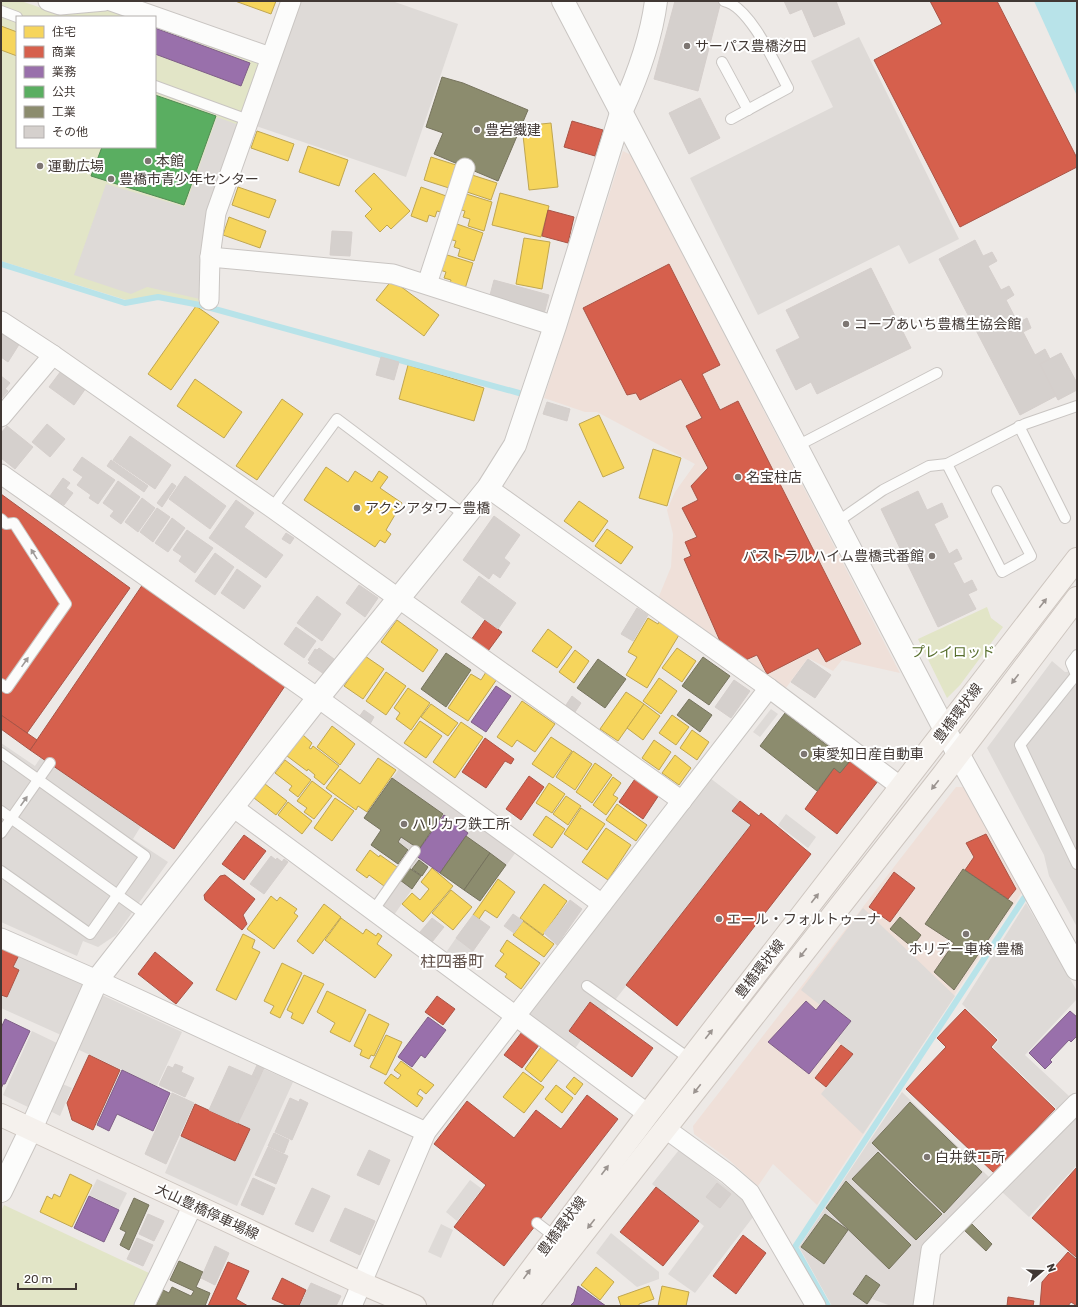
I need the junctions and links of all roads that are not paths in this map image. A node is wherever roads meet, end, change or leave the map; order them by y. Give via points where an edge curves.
1 (48, 1) edge
2 (105, 1) edge
3 (111, 1) edge
4 (291, 1) edge
5 (563, 1) edge
6 (656, 1) edge
7 (724, 1) edge
8 (1, 11) edge
9 (154, 16) edge
10 (16, 17) edge
11 (156, 17) edge
12 (270, 57) junction
13 (722, 62) dead end
14 (156, 86) edge
15 (622, 110) junction
16 (748, 110) junction
17 (731, 119) dead end
18 (248, 120) junction
19 (465, 168) dead end
20 (210, 257) junction
21 (427, 284) junction
22 (209, 300) dead end
23 (1, 321) edge
24 (555, 326) junction
25 (53, 355) junction
26 (937, 373) dead end
27 (1077, 406) edge
28 (1, 417) edge
29 (1019, 426) junction
30 (797, 446) junction
31 (947, 464) junction
32 (1, 474) edge
33 (488, 488) junction
34 (996, 491) dead end
35 (272, 508) junction
36 (466, 516) junction
37 (1065, 518) dead end
38 (837, 522) junction
39 (3, 524) edge
40 (1077, 559) edge
41 (1077, 598) edge
42 (397, 599) junction
43 (1077, 655) edge
44 (1077, 676) edge
45 (1, 684) edge
46 (769, 688) junction
47 (318, 698) junction
48 (945, 730) junction
49 (1, 753) edge
50 (959, 754) junction
51 (50, 763) dead end
52 (39, 780) junction
53 (901, 787) junction
54 (682, 802) junction
55 (233, 807) junction
56 (1, 811) edge
57 (11, 818) junction
58 (1, 833) edge
59 (415, 851) dead end
60 (1077, 864) edge
61 (1, 871) edge
62 (118, 894) junction
63 (602, 904) junction
64 (373, 911) junction
65 (147, 916) junction
66 (1, 938) edge
67 (1077, 969) edge
68 (97, 980) junction
69 (586, 986) dead end
70 (514, 1016) junction
71 (690, 1059) junction
72 (1077, 1103) edge
73 (648, 1114) junction
74 (1, 1115) edge
75 (31, 1129) junction
76 (666, 1129) junction
77 (426, 1132) junction
78 (1, 1191) edge
79 (192, 1205) junction
80 (537, 1223) dead end
81 (554, 1236) junction
82 (361, 1283) junction
83 (144, 1306) edge
84 (352, 1306) edge
85 (415, 1306) edge
86 (504, 1306) edge
87 (526, 1306) edge
88 (816, 1306) edge
89 (923, 1306) edge

1 - 2 street via 60,5
3 - 9 street
4 - 12 street
5 - 15 street
6 - 15 street via 650,37
7 - 16 lane via 730,2 756,27 788,88
8 - 10 lane
11 - 12 street
12 - 18 street
13 - 16 lane
14 - 18 lane
15 - 24 street
15 - 30 street
16 - 17 lane
18 - 20 street via 216,213
19 - 21 street
20 - 21 street via 393,274
20 - 22 street
21 - 24 street
23 - 25 street
24 - 33 street via 515,444
25 - 28 street
25 - 35 street
26 - 30 lane
27 - 29 lane
29 - 31 lane
29 - 37 lane
30 - 38 street
31 - 34 lane via 1002,572 1031,556
31 - 38 lane via 929,466 883,490
32 - 47 street
33 - 36 street
33 - 46 street
35 - 36 lane via 337,419
35 - 42 street
36 - 42 street
38 - 48 street
45 -> 39 lane via 7,688 66,604 14,524
48 -> 40 main road, 豊橋環状線
41 -> 50 main road, 豊橋環状線
42 - 47 street
42 - 54 street
43 - 44 lane via 1070,663
44 - 60 lane via 1020,745
46 - 53 street
46 - 54 street
47 - 55 street
47 - 63 street
48 - 50 street
48 - 53 main road, 豊橋環状線
49 - 52 lane
50 - 67 street
50 -> 76 main road, 豊橋環状線
51 - 52 lane
57 -> 52 lane
52 - 62 lane via 145,856
71 -> 53 main road, 豊橋環状線
54 - 63 street
55 - 64 street
55 - 65 street
56 - 57 lane
57 - 58 lane
57 - 62 lane
59 - 64 lane
61 - 62 lane via 90,934
62 - 65 lane
63 - 70 street
64 - 70 street
65 - 68 street
66 - 68 street
68 - 75 street
68 - 77 street
69 - 71 lane
70 - 73 street
70 - 77 street
71 - 73 main road, 豊橋環状線
72 - 89 street via 931,1250
81 -> 73 main road, 豊橋環状線
74 - 75 main road, 大山豊橋停車場線
75 - 78 street
75 - 79 main road, 大山豊橋停車場線
76 -> 87 main road, 豊橋環状線
76 - 88 street via 750,1193
77 - 82 street
79 - 82 main road, 大山豊橋停車場線
79 - 83 street
80 - 81 lane
86 -> 81 main road, 豊橋環状線
82 - 84 street
82 - 85 main road, 大山豊橋停車場線

